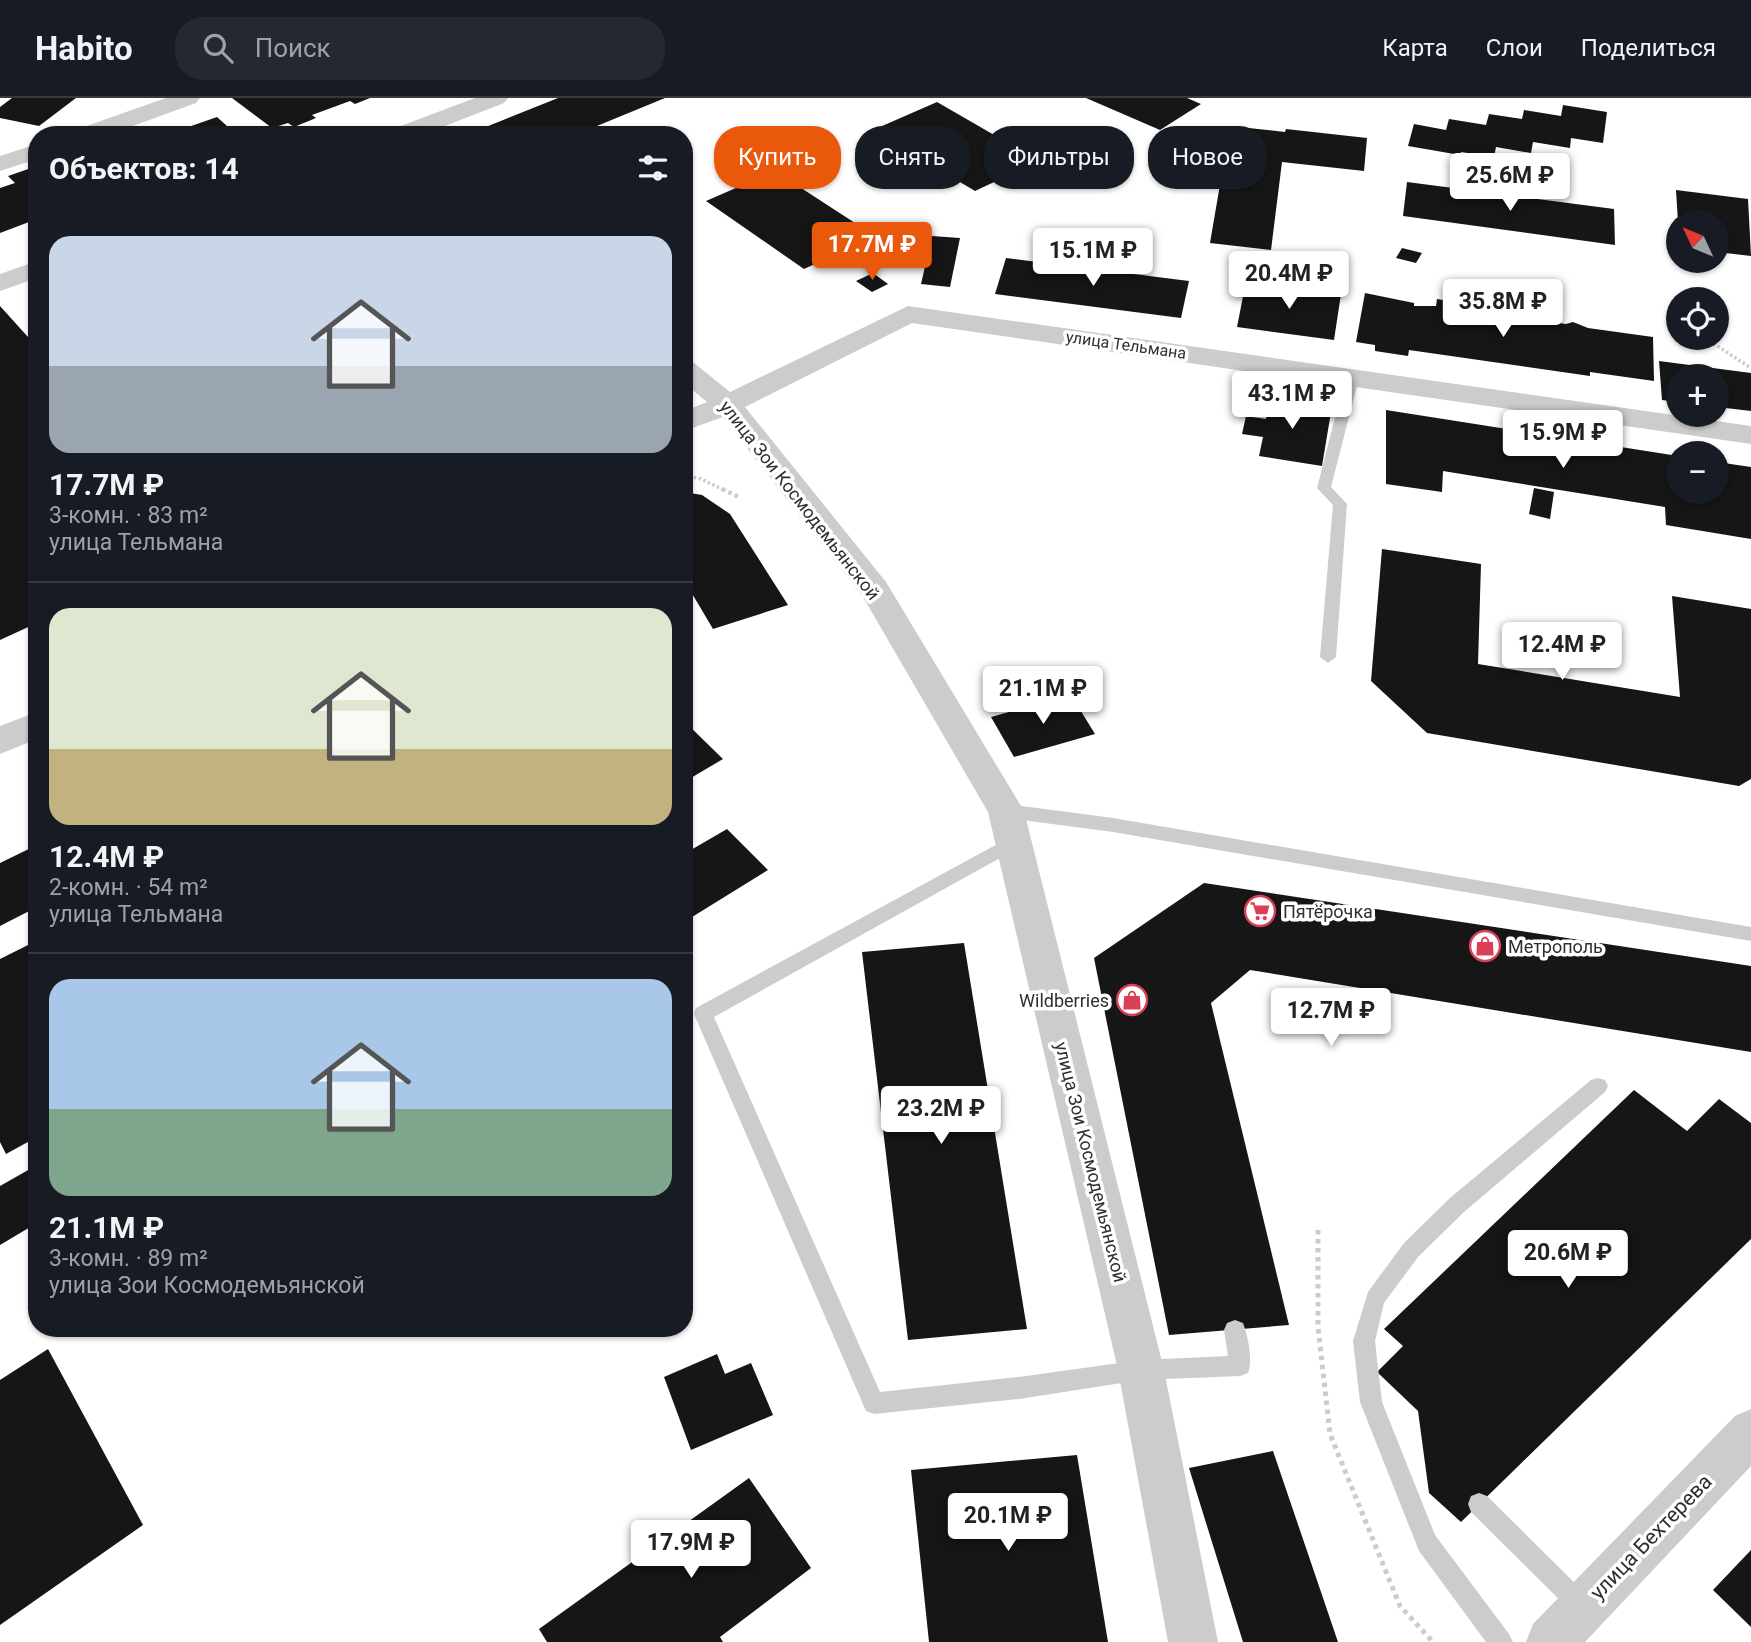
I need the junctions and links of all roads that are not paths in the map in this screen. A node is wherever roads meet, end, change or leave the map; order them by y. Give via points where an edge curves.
1 (188, 98) edge
2 (496, 98) edge
3 (109, 126) edge
4 (422, 126) edge
5 (28, 272) edge
6 (0, 283) edge
7 (693, 376) edge
8 (1352, 378) junction
9 (728, 404) junction
10 (693, 418) edge
11 (1751, 435) edge
12 (1328, 657) dead end
13 (28, 728) edge
14 (0, 741) edge
15 (1010, 827) junction
16 (1751, 934) edge
17 (1598, 1086) dead end
18 (1235, 1330) dead end
19 (1141, 1370) junction
20 (1746, 1448) edge
21 (1479, 1504) dead end
22 (1568, 1625) edge
23 (1193, 1642) edge
24 (1501, 1642) edge

1 - 3 street
2 - 4 street
5 - 6 street
7 - 9 street, улица Зои Космодемьянской
8 - 9 street, улица Тельмана via 908,314
8 - 11 street, улица Тельмана
8 - 12 lane via 1324,488 1340,504
9 - 10 street, улица Тельмана
9 - 15 street, улица Зои Космодемьянской via 875,590
13 - 14 street
15 - 16 lane via 1113,825
15 - 19 street, улица Зои Космодемьянской
15 - 19 lane via 703,1014 874,1403
17 - 24 lane via 1457,1205 1411,1250 1375,1299 1364,1341 1371,1402 1427,1543
18 - 19 lane via 1240,1366
19 - 23 street, улица Зои Космодемьянской
20 - 22 street, улица Бехтерева
21 - 22 lane

